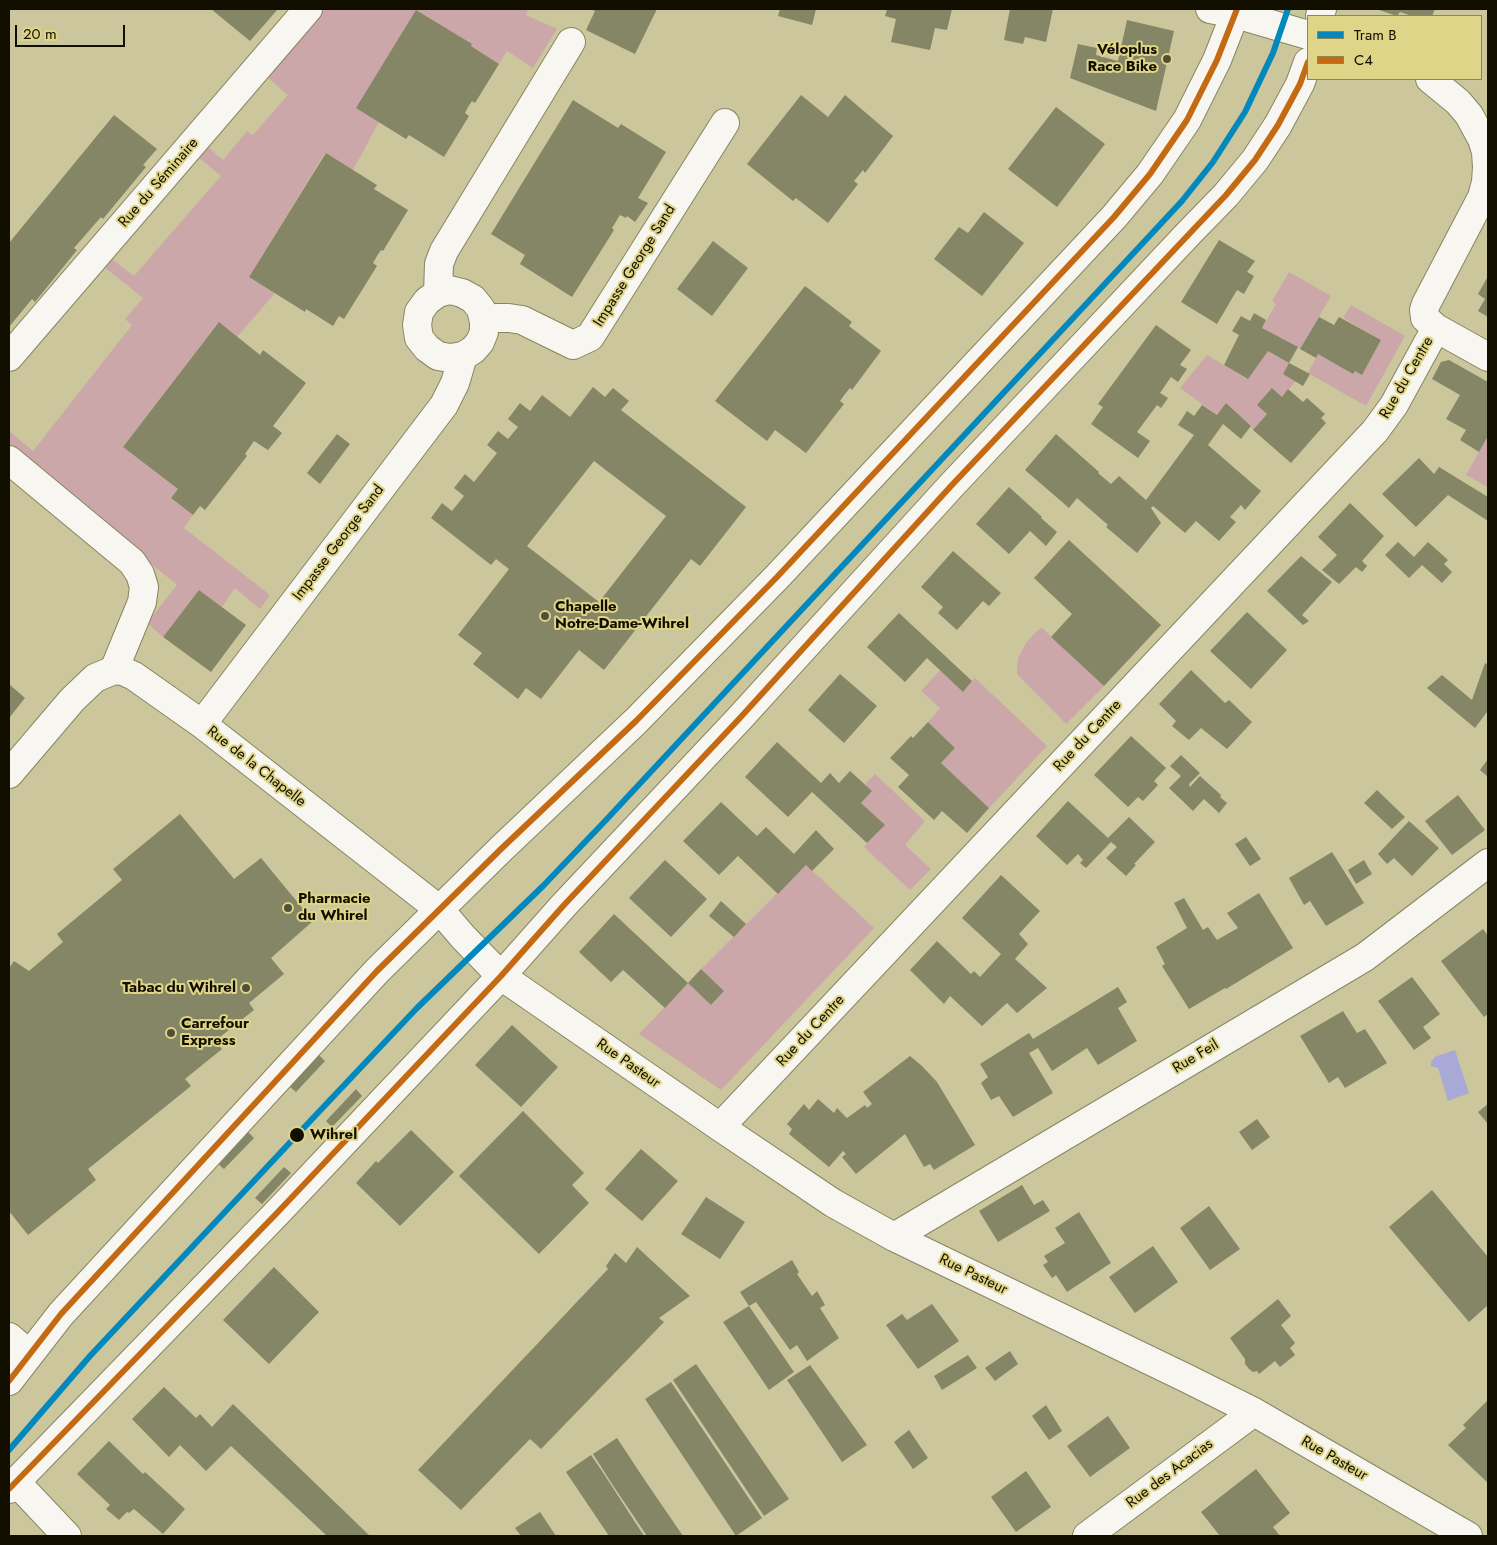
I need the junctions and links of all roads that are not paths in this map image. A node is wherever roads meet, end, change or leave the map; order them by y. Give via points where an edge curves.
1 (308, 9) edge
2 (1228, 10) edge
3 (1307, 35) edge
4 (571, 42) dead end
5 (1307, 65) edge
6 (1431, 80) edge
7 (725, 123) dead end
8 (438, 293) junction
9 (484, 322) junction
10 (1436, 328) junction
11 (463, 356) junction
12 (9, 357) edge
13 (1488, 357) edge
14 (9, 460) edge
15 (114, 670) junction
16 (202, 724) junction
17 (9, 774) edge
18 (1488, 863) edge
19 (440, 910) junction
20 (501, 976) junction
21 (720, 1127) junction
22 (894, 1237) junction
23 (19, 1346) edge
24 (9, 1381) edge
25 (1254, 1412) junction
26 (12, 1485) edge
27 (67, 1536) edge
28 (1087, 1536) edge
29 (1468, 1536) edge

1 - 12 street, Rue du Séminaire
2 - 3 street
2 - 19 street via 1217,60 1187,120 1150,174 1114,217 777,577 636,721
4 - 8 street via 444,251 439,264
5 - 20 street via 1278,125 1226,195 951,486
6 - 10 street via 1469,115 1482,139 1487,167 1482,197 1424,310 1425,318
7 - 9 street, Impasse George Sand via 590,337 573,345 522,320 496,318
8 - 9 street via 450,290 473,299 481,309
8 - 11 street via 420,312 417,324 419,338 438,356
9 - 11 street via 480,342
10 - 13 street
10 - 21 street, Rue du Centre via 1394,406 1375,431
11 - 16 street, Impasse George Sand via 444,405
14 - 15 street via 132,562 140,574 144,587 142,602
15 - 16 street, Rue de la Chapelle via 134,676
15 - 17 street via 87,684
16 - 19 street, Rue de la Chapelle
18 - 22 street, Rue Feil via 1365,957
19 - 20 street, Rue de la Chapelle
19 - 23 street via 377,971 61,1314
20 - 21 street, Rue Pasteur
20 - 26 street via 276,1214
21 - 22 street, Rue Pasteur via 833,1203
22 - 25 street, Rue Pasteur
23 - 24 street
25 - 28 street, Rue des Acacias
25 - 29 street, Rue Pasteur
26 - 27 street

